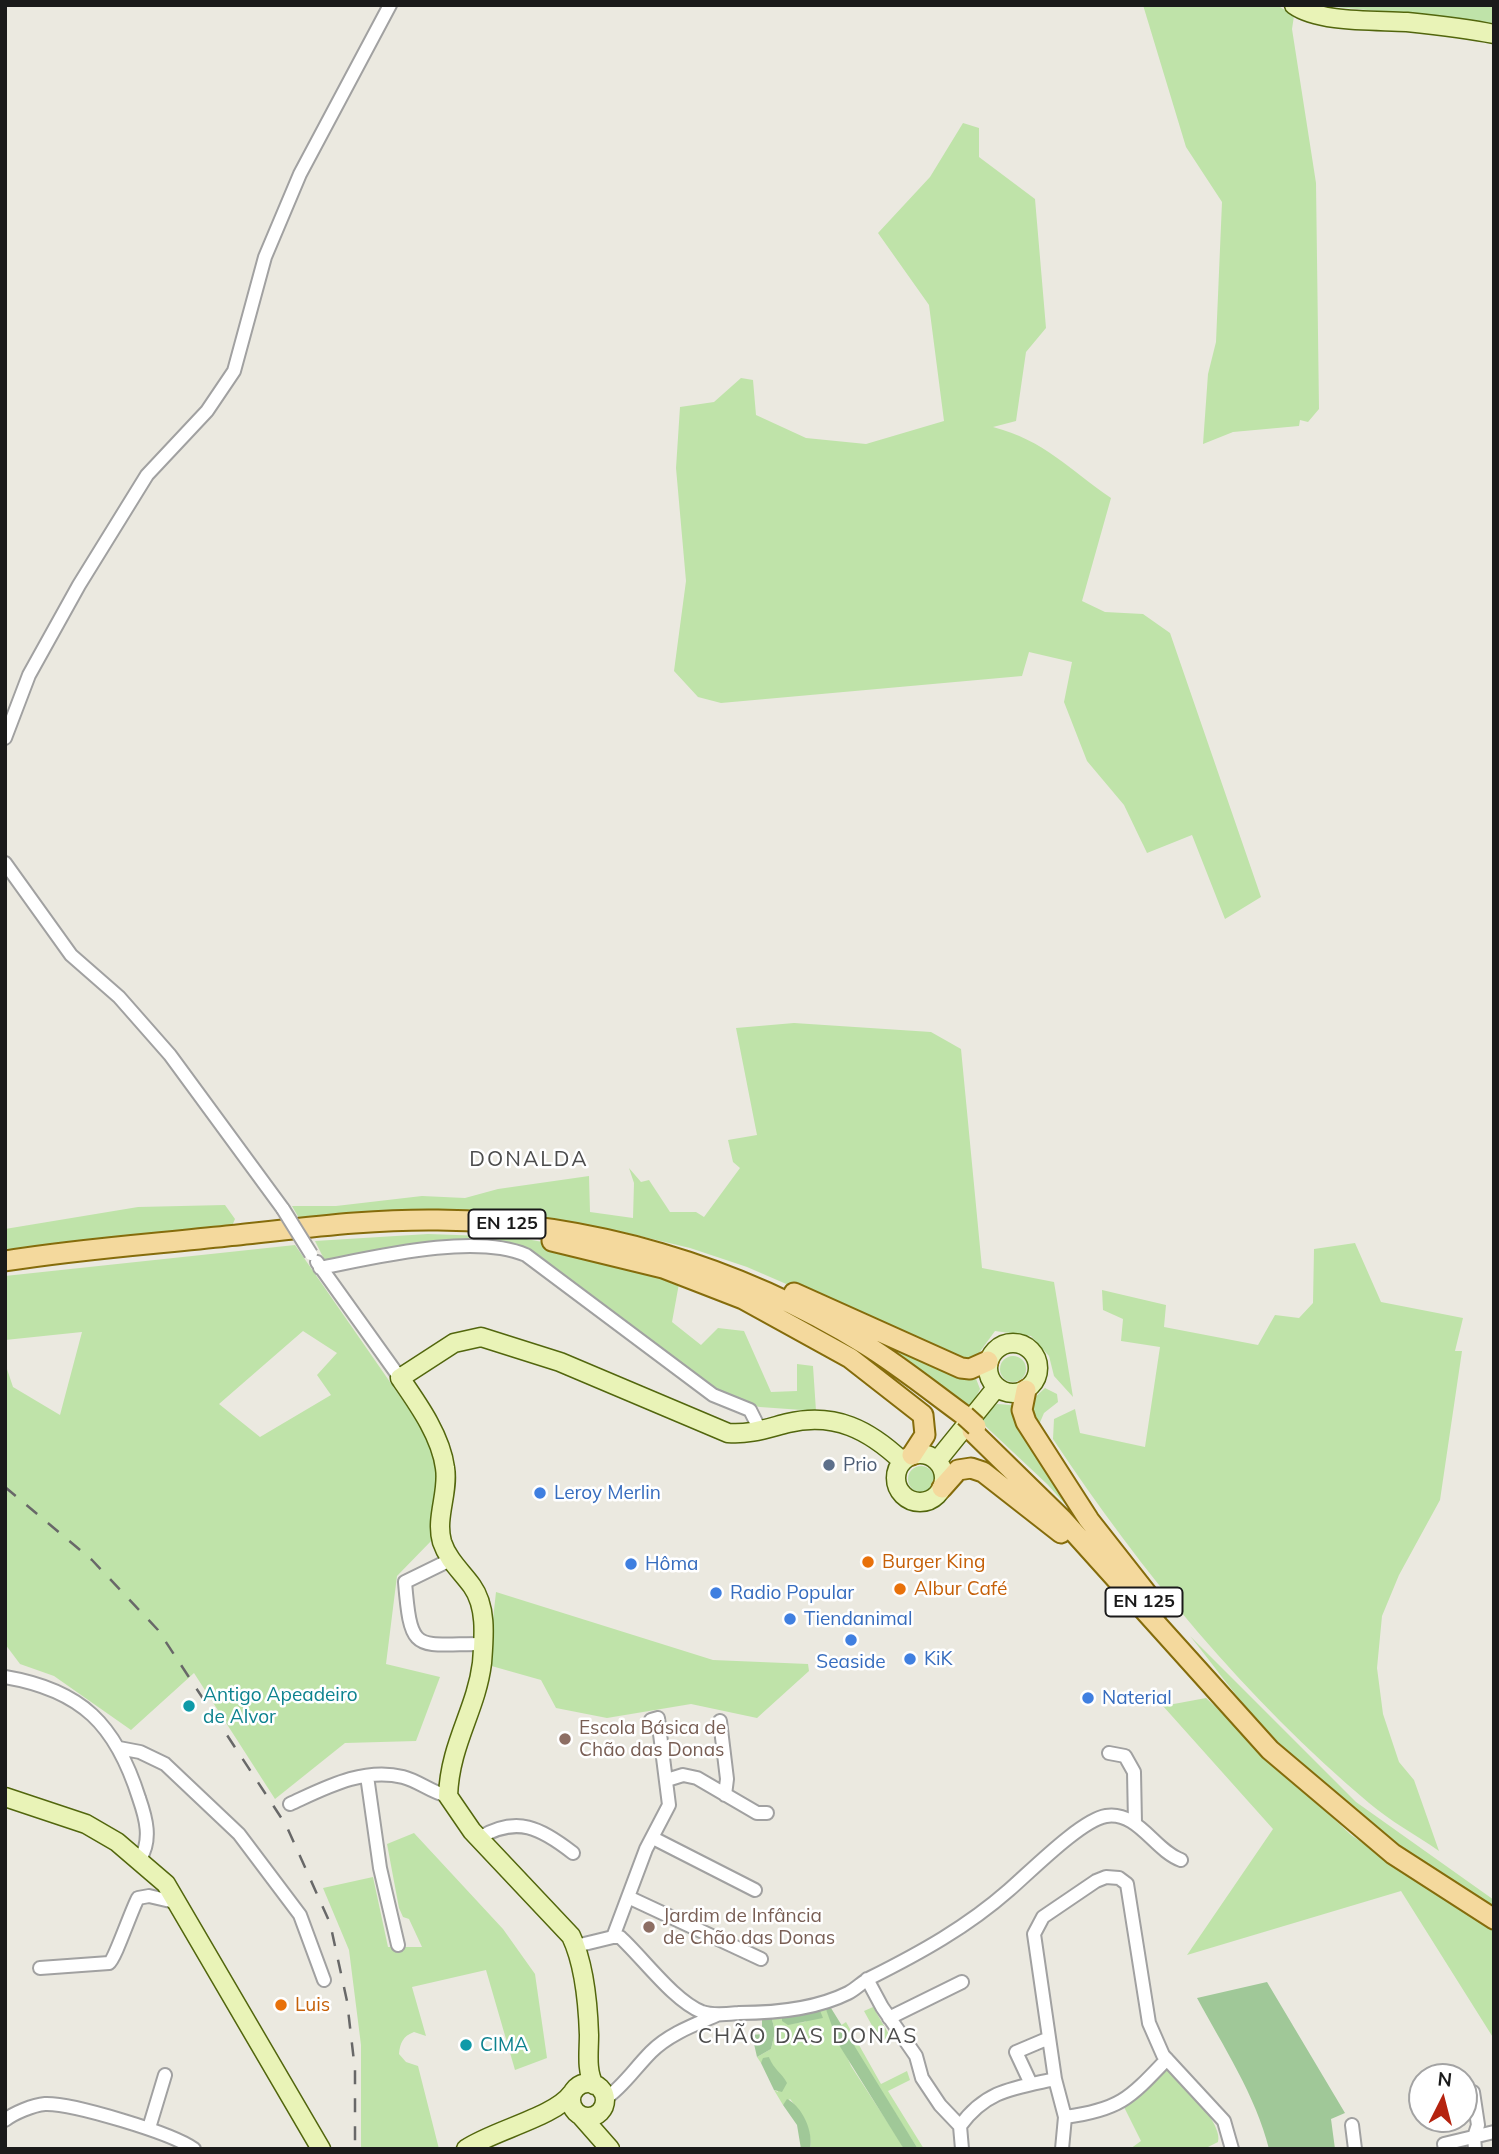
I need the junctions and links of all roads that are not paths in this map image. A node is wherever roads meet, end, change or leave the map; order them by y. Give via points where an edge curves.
1 (390, 5) edge
2 (1294, 5) edge
3 (1494, 34) edge
4 (5, 738) edge
5 (5, 863) edge
6 (488, 1222) junction
7 (517, 1233) junction
8 (5, 1261) edge
9 (320, 1268) junction
10 (5, 1270) edge
11 (988, 1361) junction
12 (400, 1378) junction
13 (996, 1388) junction
14 (1026, 1390) junction
15 (968, 1423) junction
16 (760, 1430) junction
17 (907, 1458) junction
18 (937, 1461) junction
19 (942, 1488) junction
20 (450, 1560) junction
21 (483, 1644) junction
22 (5, 1677) edge
23 (651, 1720) dead end
24 (720, 1721) dead end
25 (120, 1748) junction
26 (1272, 1749) junction
27 (1109, 1753) dead end
28 (367, 1776) junction
29 (667, 1780) junction
30 (448, 1796) junction
31 (725, 1796) junction
32 (5, 1797) edge
33 (290, 1804) dead end
34 (767, 1813) dead end
35 (1135, 1823) junction
36 (479, 1838) junction
37 (653, 1838) junction
38 (573, 1853) dead end
39 (140, 1860) junction
40 (1181, 1860) dead end
41 (755, 1890) dead end
42 (628, 1896) junction
43 (179, 1903) junction
44 (1494, 1919) edge
45 (613, 1937) junction
46 (398, 1945) dead end
47 (576, 1946) junction
48 (761, 1959) dead end
49 (40, 1968) dead end
50 (867, 1979) junction
51 (324, 1980) dead end
52 (962, 1982) dead end
53 (720, 2014) junction
54 (889, 2018) junction
55 (1049, 2038) junction
56 (589, 2052) junction
57 (1167, 2059) junction
58 (165, 2075) dead end
59 (1055, 2079) junction
60 (1031, 2084) junction
61 (574, 2090) junction
62 (600, 2096) junction
63 (578, 2115) junction
64 (1065, 2117) junction
65 (533, 2118) junction
66 (5, 2120) edge
67 (1352, 2125) dead end
68 (961, 2126) junction
69 (149, 2128) junction
70 (1494, 2132) edge
71 (1474, 2143) edge
72 (608, 2146) edge
73 (319, 2147) edge
74 (1228, 2147) edge
75 (194, 2149) edge
76 (466, 2149) edge
77 (962, 2149) edge
78 (1062, 2149) edge
79 (1355, 2149) edge
80 (1445, 2149) edge

1 - 4 street via 300,174 265,257 234,372 207,411 147,475 29,676
2 - 3 street via 1346,18
5 - 9 street, bridge via 71,955 119,997 170,1055
6 - 8 main road, EN 125 via 355,1223
6 - 11 main road via 587,1231 687,1255 804,1296 961,1368
6 - 15 main road, EN 125 via 608,1240 667,1254 730,1277 791,1303 865,1344
7 - 10 main road, EN 125 via 427,1228 355,1231
7 - 15 main road, EN 125 via 636,1253 757,1294 852,1342
7 - 17 main road via 702,1281 826,1343 923,1415 925,1436
9 - 12 street
9 - 16 street via 481,1245 526,1255 713,1395 750,1410
11 - 13 street via 988,1376
11 - 14 street via 1003,1345 1026,1347 1038,1367 1035,1381
12 - 16 street via 453,1343 481,1338 560,1362 719,1431 740,1434
12 - 20 street via 439,1444 446,1469 440,1522
13 - 14 street via 1010,1394
13 - 18 street
14 - 26 main road via 1022,1410 1026,1422 1089,1520
15 - 26 main road, EN 125
16 - 17 street via 807,1421 840,1423 872,1434
17 - 18 street via 925,1454
17 - 19 street via 895,1480 906,1498 929,1501
18 - 19 street via 944,1473
19 - 26 main road via 958,1470 977,1469 1072,1541 1177,1658
20 - 21 street via 481,1603
20 - 21 street via 405,1582 409,1625 424,1643
21 - 30 street via 478,1680 453,1750
22 - 25 street via 41,1683 70,1700 99,1719
23 - 29 street via 658,1718
24 - 31 street
25 - 39 street via 145,1815 146,1849
25 - 51 street via 165,1765 239,1834 300,1915
26 - 44 main road, EN 125 via 1393,1854
27 - 35 street via 1125,1756 1134,1772
28 - 30 street via 406,1778
28 - 33 street via 344,1780
28 - 46 street via 380,1868
29 - 31 street via 683,1775 697,1778
29 - 37 street via 669,1805
30 - 36 street
31 - 34 street via 757,1813
32 - 39 street via 86,1824
35 - 40 street via 1168,1855
35 - 50 street via 1121,1816 1104,1816 1069,1837 941,1941
36 - 38 street via 515,1825 547,1833
36 - 47 street
37 - 41 street
37 - 42 street
39 - 43 street
42 - 45 street
42 - 48 street
43 - 49 street via 138,1898 109,1963
43 - 73 street
45 - 47 street
45 - 53 street via 620,1937 684,2000 703,2012
47 - 56 street
50 - 53 street via 849,1992 805,2007
50 - 54 street
52 - 54 street
53 - 62 street via 676,2033 652,2051 625,2082
54 - 68 street via 916,2056 922,2078 934,2096
55 - 57 street via 1034,1934 1049,1912 1096,1881 1119,1878 1127,1884 1132,1902 1149,2023
55 - 59 street
55 - 60 street via 1016,2052
56 - 61 street
56 - 62 street via 590,2078
57 - 64 street via 1123,2103 1097,2113
57 - 74 street via 1224,2121
58 - 69 street
59 - 60 street
59 - 64 street
60 - 68 street via 996,2094 974,2107
61 - 62 street via 583,2084
61 - 63 street via 571,2106
61 - 65 street via 557,2107
62 - 63 street via 593,2117
62 - 72 street
63 - 65 street
63 - 72 street
64 - 78 street
65 - 76 street
66 - 69 street via 45,2104
67 - 79 street
68 - 77 street
69 - 75 street
70 - 71 street
71 - 80 street via 1444,2144

